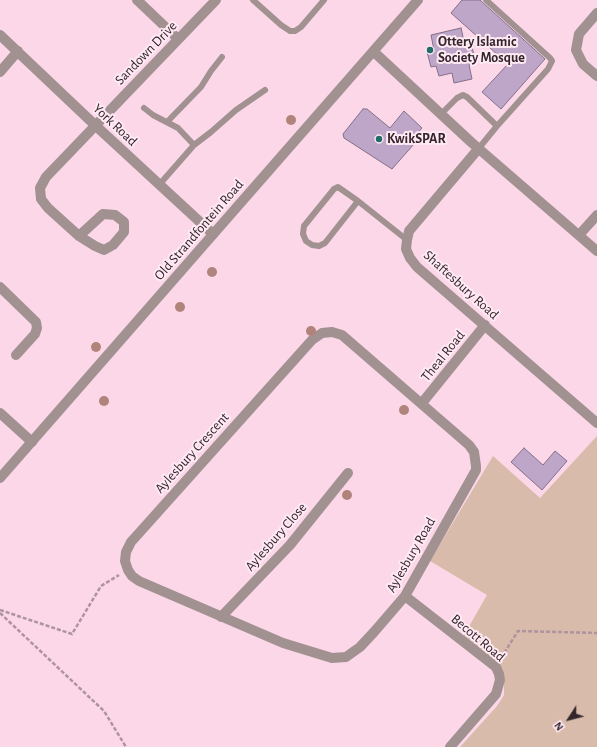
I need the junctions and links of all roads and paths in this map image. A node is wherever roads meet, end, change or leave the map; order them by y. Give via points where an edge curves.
1 (136, 0) edge
2 (216, 0) edge
3 (253, 0) edge
4 (324, 0) edge
5 (418, 0) edge
6 (486, 0) edge
7 (597, 13) edge
8 (0, 34) edge
9 (178, 39) junction
10 (18, 52) junction
11 (374, 52) junction
12 (222, 57) dead end
13 (0, 72) edge
14 (597, 76) edge
15 (265, 90) dead end
16 (144, 108) dead end
17 (441, 114) junction
18 (167, 122) junction
19 (96, 126) junction
20 (497, 126) junction
21 (194, 145) junction
22 (479, 148) junction
23 (159, 185) junction
24 (358, 201) junction
25 (597, 214) edge
26 (213, 234) junction
27 (579, 235) junction
28 (79, 236) dead end
29 (407, 240) junction
30 (597, 251) edge
31 (0, 287) edge
32 (485, 325) junction
33 (16, 355) dead end
34 (422, 403) junction
35 (0, 412) edge
36 (597, 424) edge
37 (32, 442) junction
38 (474, 452) joint
39 (348, 473) dead end
40 (0, 478) edge
41 (128, 570) junction
42 (405, 596) junction
43 (0, 610) edge
44 (0, 613) edge
45 (221, 617) junction
46 (597, 634) edge
47 (496, 667) junction
48 (126, 747) edge
49 (450, 747) edge

1 - 9 street
2 - 9 street, Sandown Drive
3 - 4 lane via 290,31 301,27
5 - 11 street, Old Strandfontein Road
6 - 20 lane via 552,61 548,69
7 - 14 street via 579,34 576,50 583,64
8 - 10 street, York Road
9 - 19 street, Sandown Drive
10 - 13 street
10 - 19 street, York Road
11 - 17 street
11 - 26 street, Old Strandfontein Road
12 - 18 lane via 201,87
15 - 21 lane
16 - 18 lane
17 - 20 lane via 462,95
17 - 22 street
18 - 21 lane via 178,128
19 - 23 street, York Road
19 - 28 street, Sandown Drive via 46,177 40,188 41,199 48,208
20 - 22 lane
21 - 23 lane
22 - 27 street
22 - 29 street via 409,231
23 - 26 street, York Road
24 - 24 lane via 325,243 319,246 306,241 303,234 304,226 334,189 340,188
24 - 29 lane
25 - 27 street
26 - 37 street, Old Strandfontein Road
27 - 30 street
29 - 32 street, Shaftesbury Road via 406,249 417,267
31 - 33 street via 36,322 35,334
32 - 34 street, Theal Road
32 - 36 street, Shaftesbury Road
34 - 38 street, Aylesbury Crescent
34 - 41 street, Aylesbury Crescent via 342,335 322,333 312,340 131,542 125,561
35 - 37 street
37 - 40 street, Old Strandfontein Road
38 - 42 street, Aylesbury Road via 476,470
39 - 45 street, Aylesbury Close via 290,545
41 - 43 path via 101,586 72,634
41 - 45 street via 139,581
42 - 45 street, Aylesbury Road via 365,642 346,657 332,658 283,643
42 - 47 street, Becott Road
44 - 48 path via 104,711
46 - 47 path via 518,631
47 - 49 street, Becott Road via 500,680 496,694

